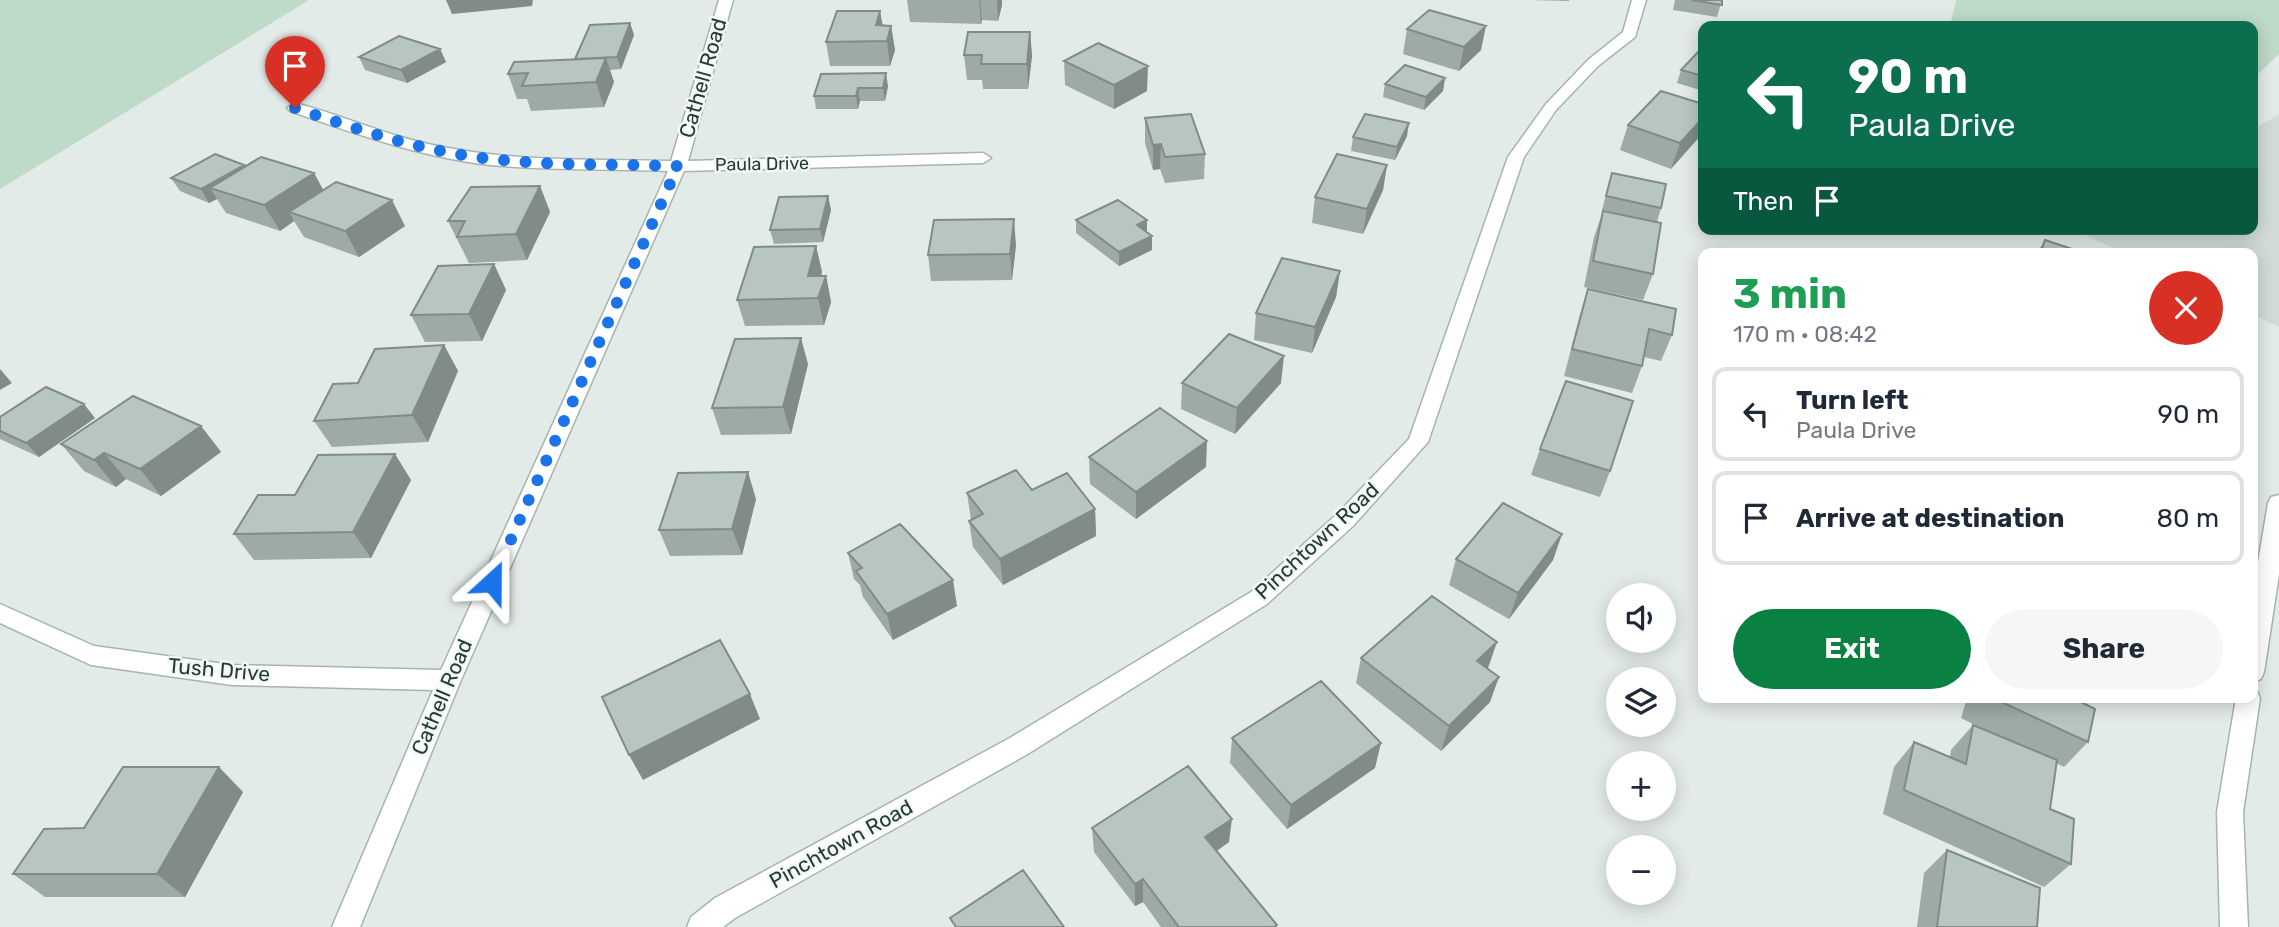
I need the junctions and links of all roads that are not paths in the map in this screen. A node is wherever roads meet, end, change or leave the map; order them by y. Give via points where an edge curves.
1 (726, 0) edge
2 (1639, 0) edge
3 (295, 108) dead end
4 (984, 158) dead end
5 (678, 166) junction
6 (2279, 503) edge
7 (0, 613) edge
8 (2258, 634) edge
9 (449, 680) junction
10 (2247, 703) edge
11 (346, 927) edge
12 (701, 927) edge
13 (2234, 927) edge

1 - 5 street, Cathell Road
2 - 12 street, Pinchtown Road via 1630,34 1592,63 1551,107 1516,157 1418,442 1345,520 1259,598 1017,747 725,908
3 - 5 street, Paula Drive via 442,152 501,160
4 - 5 street, Paula Drive
5 - 9 street, Cathell Road
6 - 8 street
7 - 9 street, Tush Drive via 104,656 232,675
9 - 11 street, Cathell Road
10 - 13 street via 2230,812

